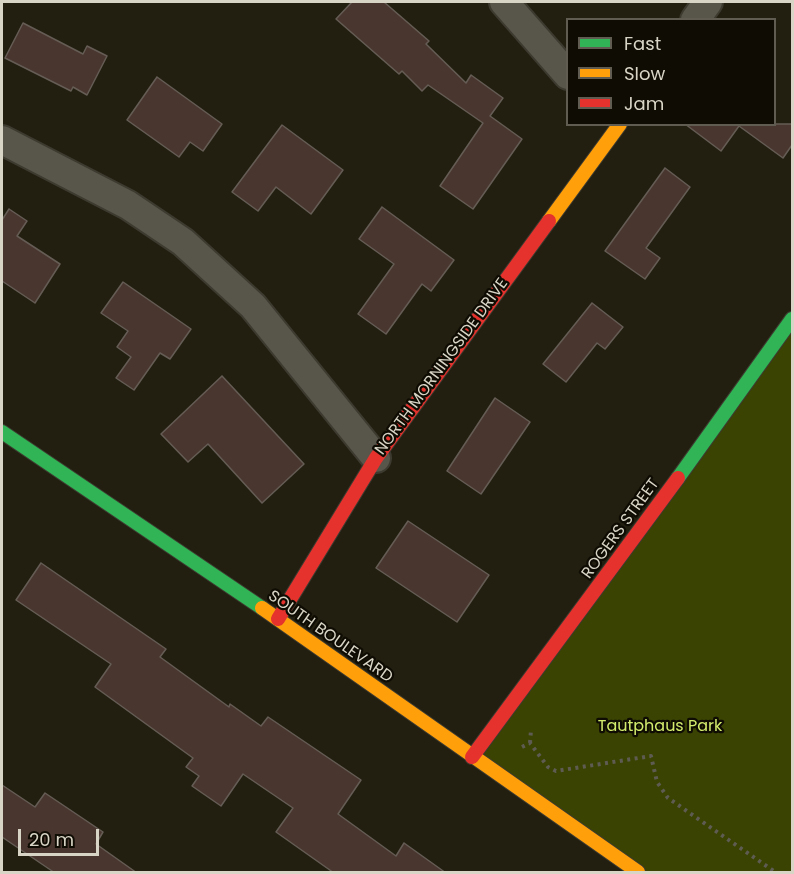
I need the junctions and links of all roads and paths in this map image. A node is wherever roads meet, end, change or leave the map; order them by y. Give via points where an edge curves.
1 (504, 2) edge
2 (708, 2) edge
3 (696, 18) edge
4 (566, 74) edge
5 (619, 126) edge
6 (2, 141) edge
7 (792, 319) edge
8 (2, 432) edge
9 (376, 458) junction
10 (278, 619) junction
11 (531, 730) dead end
12 (530, 743) junction
13 (522, 747) dead end
14 (472, 757) junction
15 (638, 873) edge
16 (775, 873) edge

1 - 4 street
2 - 3 street
5 - 9 street, NORTH MORNINGSIDE DRIVE
6 - 9 street via 128,205 183,242 253,306
7 - 14 street, ROGERS STREET
8 - 10 street, SOUTH BOULEVARD
9 - 10 street, NORTH MORNINGSIDE DRIVE
10 - 14 street, SOUTH BOULEVARD
11 - 12 path
12 - 13 path
12 - 16 path via 548,767 556,771 651,756 657,782 668,798
14 - 15 street, SOUTH BOULEVARD

